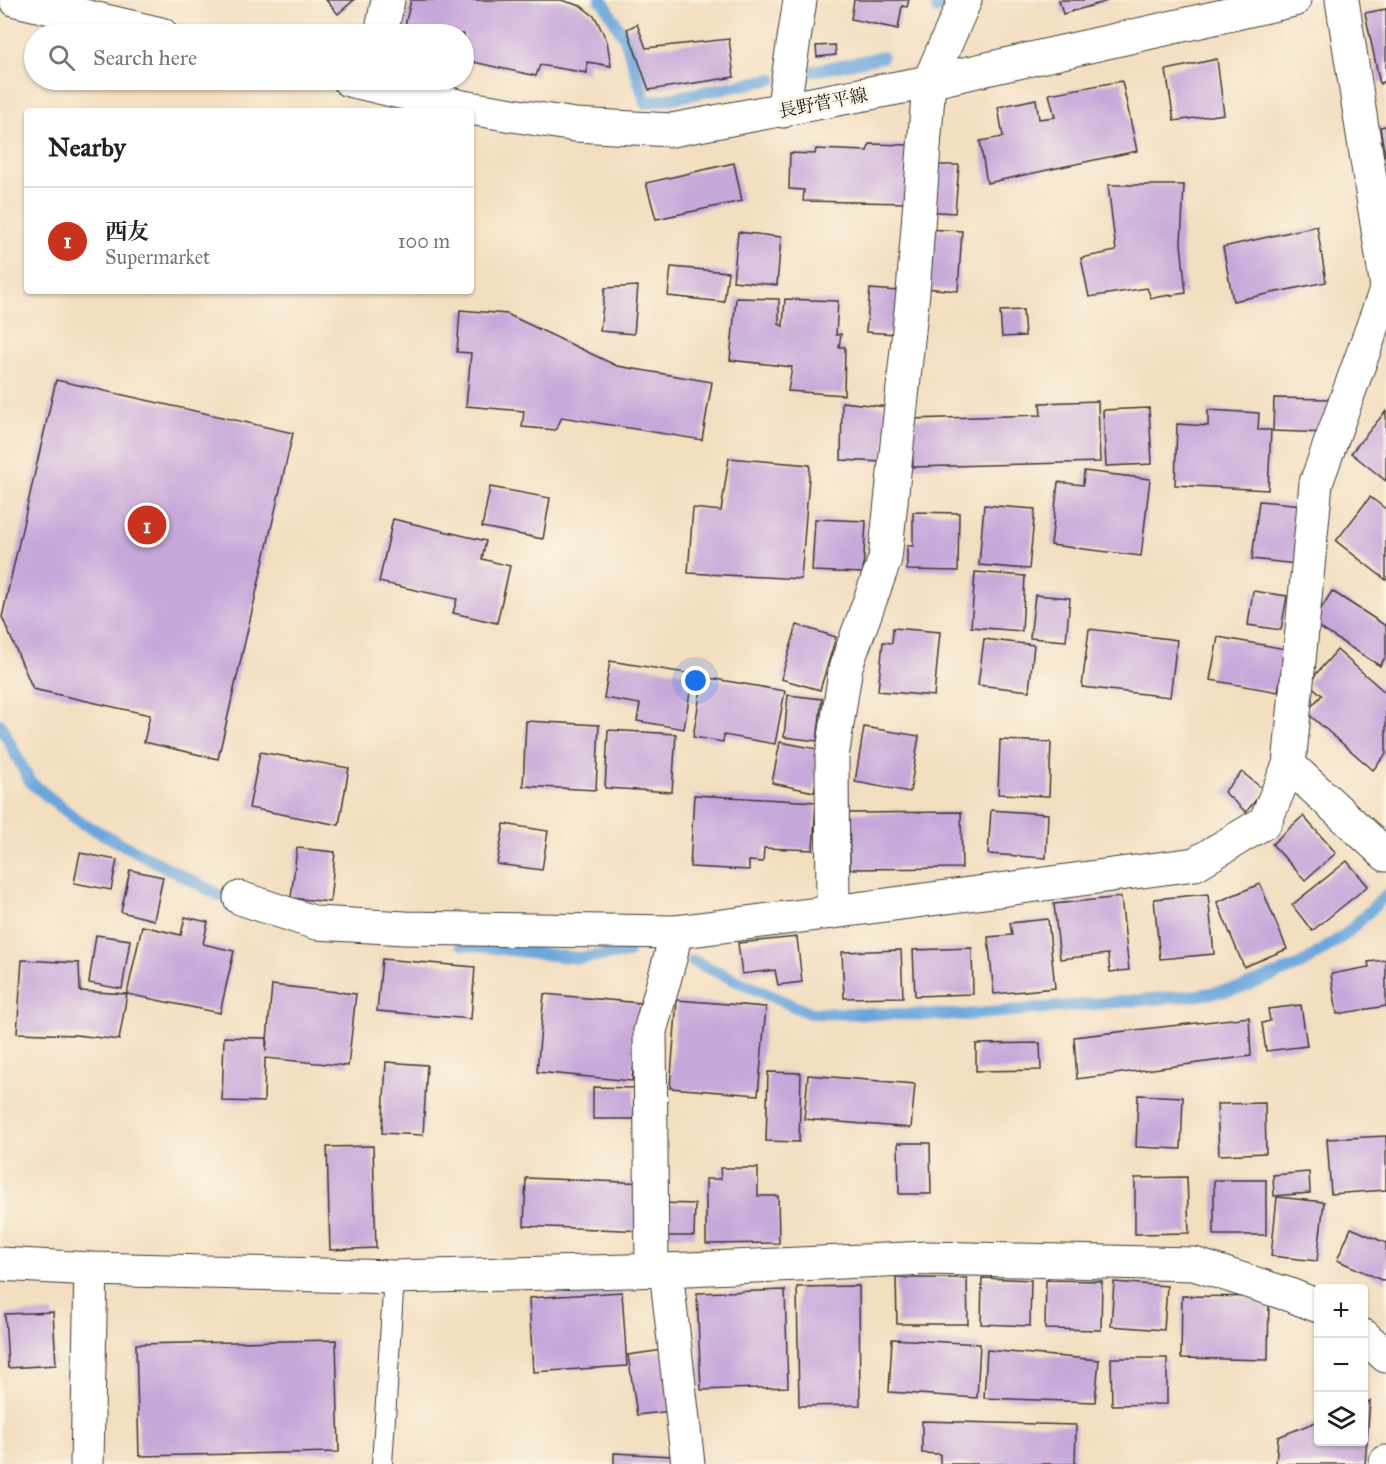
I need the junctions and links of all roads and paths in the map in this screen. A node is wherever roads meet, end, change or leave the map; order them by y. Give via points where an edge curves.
1 (16, 0) edge
2 (388, 0) edge
3 (800, 0) edge
4 (965, 0) edge
5 (1294, 0) edge
6 (1342, 0) edge
7 (118, 24) edge
8 (383, 24) edge
9 (929, 82) junction
10 (398, 90) edge
11 (469, 108) edge
12 (474, 109) edge
13 (783, 111) junction
14 (1386, 280) edge
15 (1386, 290) edge
16 (1289, 765) junction
17 (1386, 855) edge
18 (240, 898) dead end
19 (833, 912) junction
20 (675, 932) junction
21 (0, 1264) edge
22 (91, 1269) junction
23 (659, 1270) junction
24 (394, 1277) junction
25 (1314, 1304) edge
26 (1366, 1338) edge
27 (1386, 1356) edge
28 (87, 1464) edge
29 (382, 1464) edge
30 (688, 1464) edge

1 - 7 street
2 - 8 street
3 - 13 street
4 - 9 street
5 - 9 street, 長野菅平線
6 - 14 street
9 - 13 street, 長野菅平線
9 - 19 street via 913,292 885,559 846,666 832,757
10 - 11 street, 長野菅平線
12 - 13 street, 長野菅平線 via 575,125 672,130
15 - 16 street via 1316,483
16 - 17 street
16 - 19 street via 1265,822 1196,864
18 - 20 street via 316,923
19 - 20 street
20 - 23 street via 650,1031
21 - 22 street
22 - 24 street
22 - 28 street
23 - 24 street
23 - 25 street via 927,1258 1194,1264
23 - 30 street
24 - 29 lane
26 - 27 street

